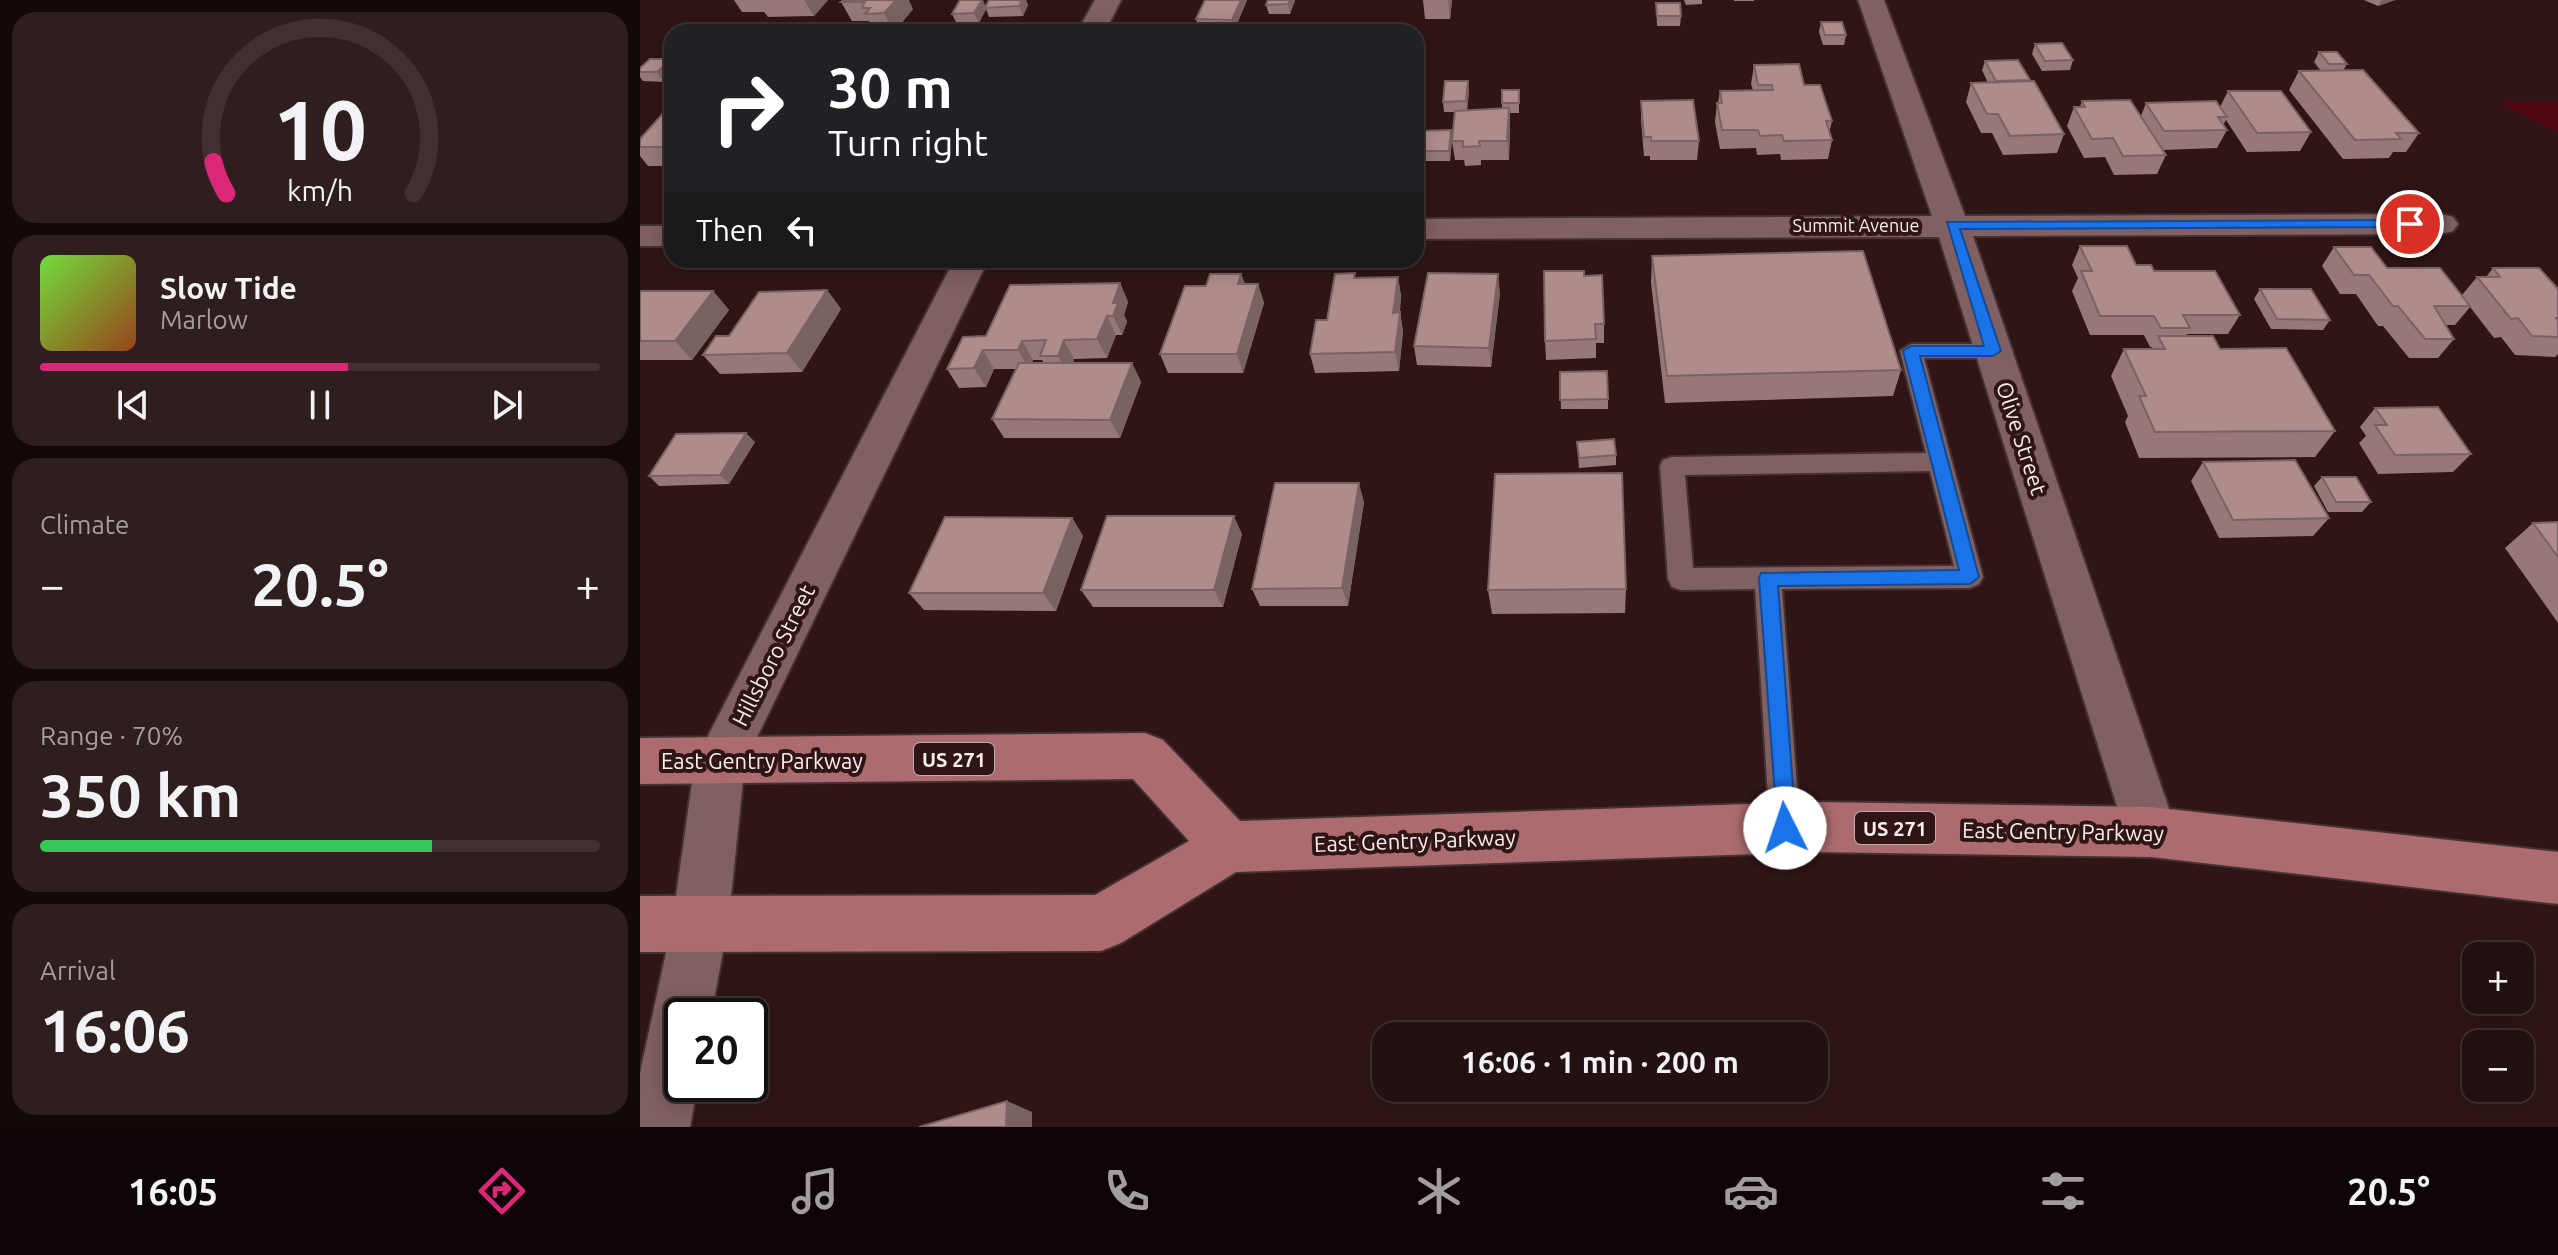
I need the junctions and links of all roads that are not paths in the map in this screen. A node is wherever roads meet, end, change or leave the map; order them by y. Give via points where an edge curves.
1 (1108, 0) edge
2 (1871, 0) edge
3 (1095, 24) edge
4 (2441, 224) dead end
5 (1952, 225) junction
6 (1424, 229) edge
7 (640, 236) edge
8 (664, 236) edge
9 (967, 268) edge
10 (1993, 351) junction
11 (1940, 462) junction
12 (1768, 578) junction
13 (640, 761) edge
14 (720, 761) junction
15 (1785, 828) junction
16 (2151, 832) junction
17 (1229, 847) junction
18 (2558, 878) edge
19 (640, 924) edge
20 (700, 925) junction
21 (659, 1127) edge

1 - 3 street
2 - 5 street, Olive Street
4 - 5 street, Summit Avenue
5 - 6 street, Summit Avenue
5 - 10 street, Olive Street
7 - 8 street
9 - 14 street, Hillsboro Street
10 - 11 lane via 1911,351
10 - 16 street, Olive Street
11 - 12 lane via 1970,577
11 - 12 lane via 1672,466 1681,579
12 - 15 lane
13 - 14 main road, East Gentry Parkway / US 271
14 - 17 main road, East Gentry Parkway / US 271 via 1145,756
14 - 20 street, Hillsboro Street
15 - 16 main road, East Gentry Parkway / US 271
15 - 17 main road, East Gentry Parkway / US 271
16 - 18 main road, East Gentry Parkway / US 271
17 - 20 main road, East Gentry Parkway / US 271 via 1101,923
19 - 20 main road, East Gentry Parkway / US 271
20 - 21 street, Hillsboro Street

